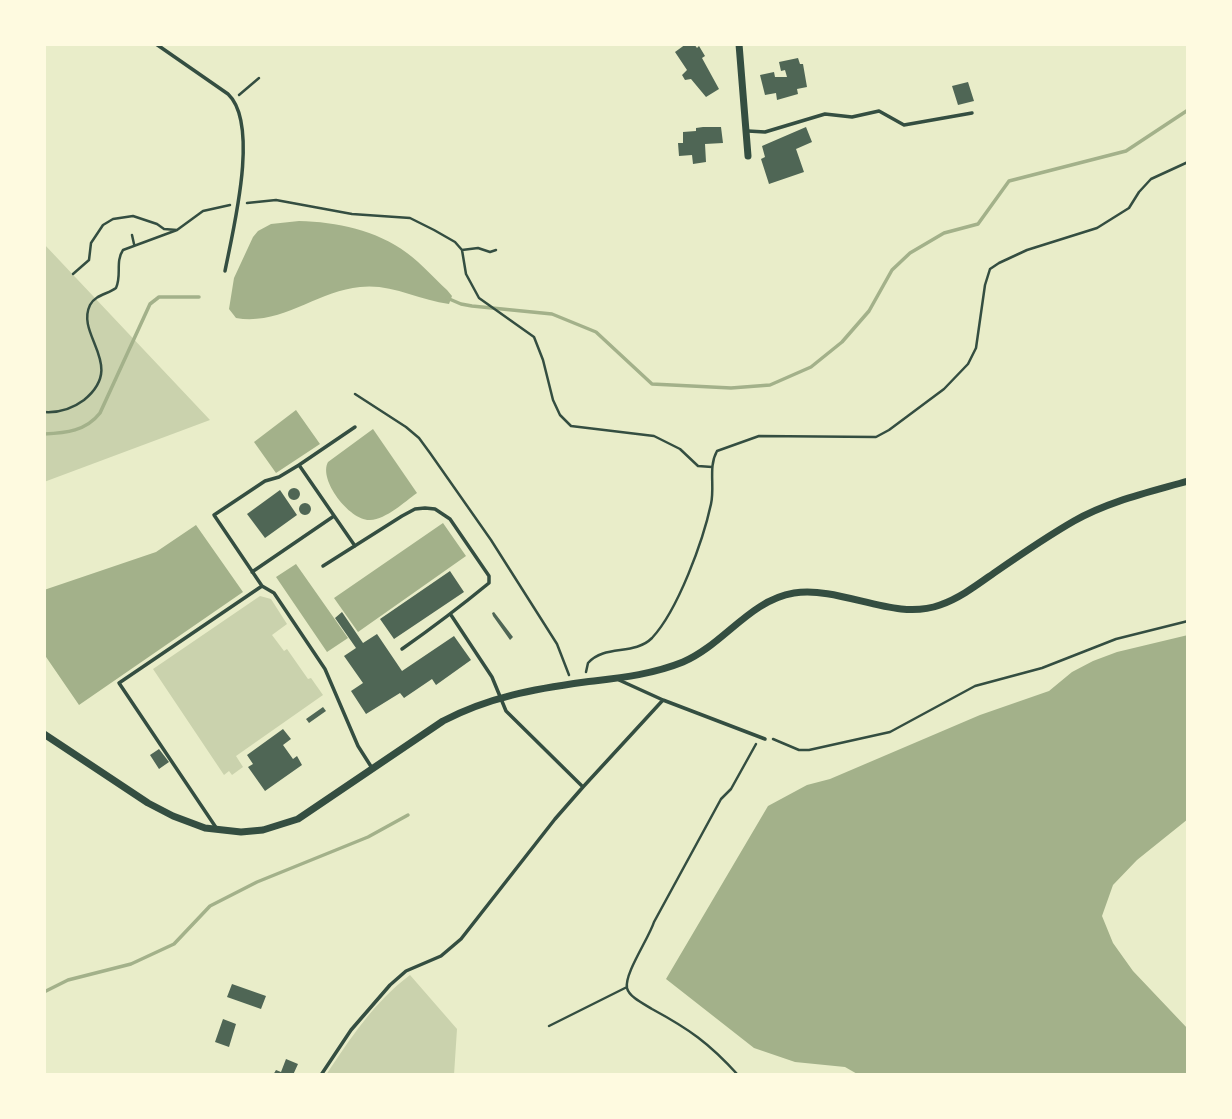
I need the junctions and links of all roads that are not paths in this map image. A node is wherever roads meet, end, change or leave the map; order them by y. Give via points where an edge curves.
1 (156, 44) edge
2 (739, 44) edge
3 (972, 113) dead end
4 (747, 131) junction
5 (748, 156) dead end
6 (225, 271) dead end
7 (355, 427) dead end
8 (299, 465) junction
9 (1188, 481) edge
10 (334, 516) junction
11 (355, 546) junction
12 (324, 566) dead end
13 (252, 572) junction
14 (262, 586) junction
15 (451, 615) junction
16 (402, 649) dead end
17 (618, 680) junction
18 (499, 697) junction
19 (663, 700) junction
20 (44, 734) edge
21 (763, 738) road end
22 (373, 769) junction
23 (583, 787) junction
24 (218, 830) junction
25 (321, 1075) edge

1 - 6 lane via 234,100 244,124 242,183
2 - 4 street
3 - 4 lane via 904,125 879,111 852,117 825,114 765,132
4 - 5 street
7 - 8 lane
8 - 10 lane
8 - 13 lane via 214,515
9 - 17 street via 1116,502 1076,520 939,606 905,610 810,591 782,596 757,609 702,652
10 - 11 lane
10 - 13 lane
11 - 12 lane
11 - 15 lane via 415,509 443,513 490,580
13 - 14 lane
14 - 22 lane via 274,593 325,669 358,746
14 - 24 lane via 119,683
15 - 16 lane
15 - 18 lane via 492,677
17 - 18 street
17 - 19 lane
18 - 22 street via 443,721
18 - 23 lane via 506,711
19 - 21 lane
19 - 23 lane
20 - 24 street via 148,803 190,824
22 - 24 street via 291,822 263,830
23 - 25 lane via 461,939 390,985 351,1030

